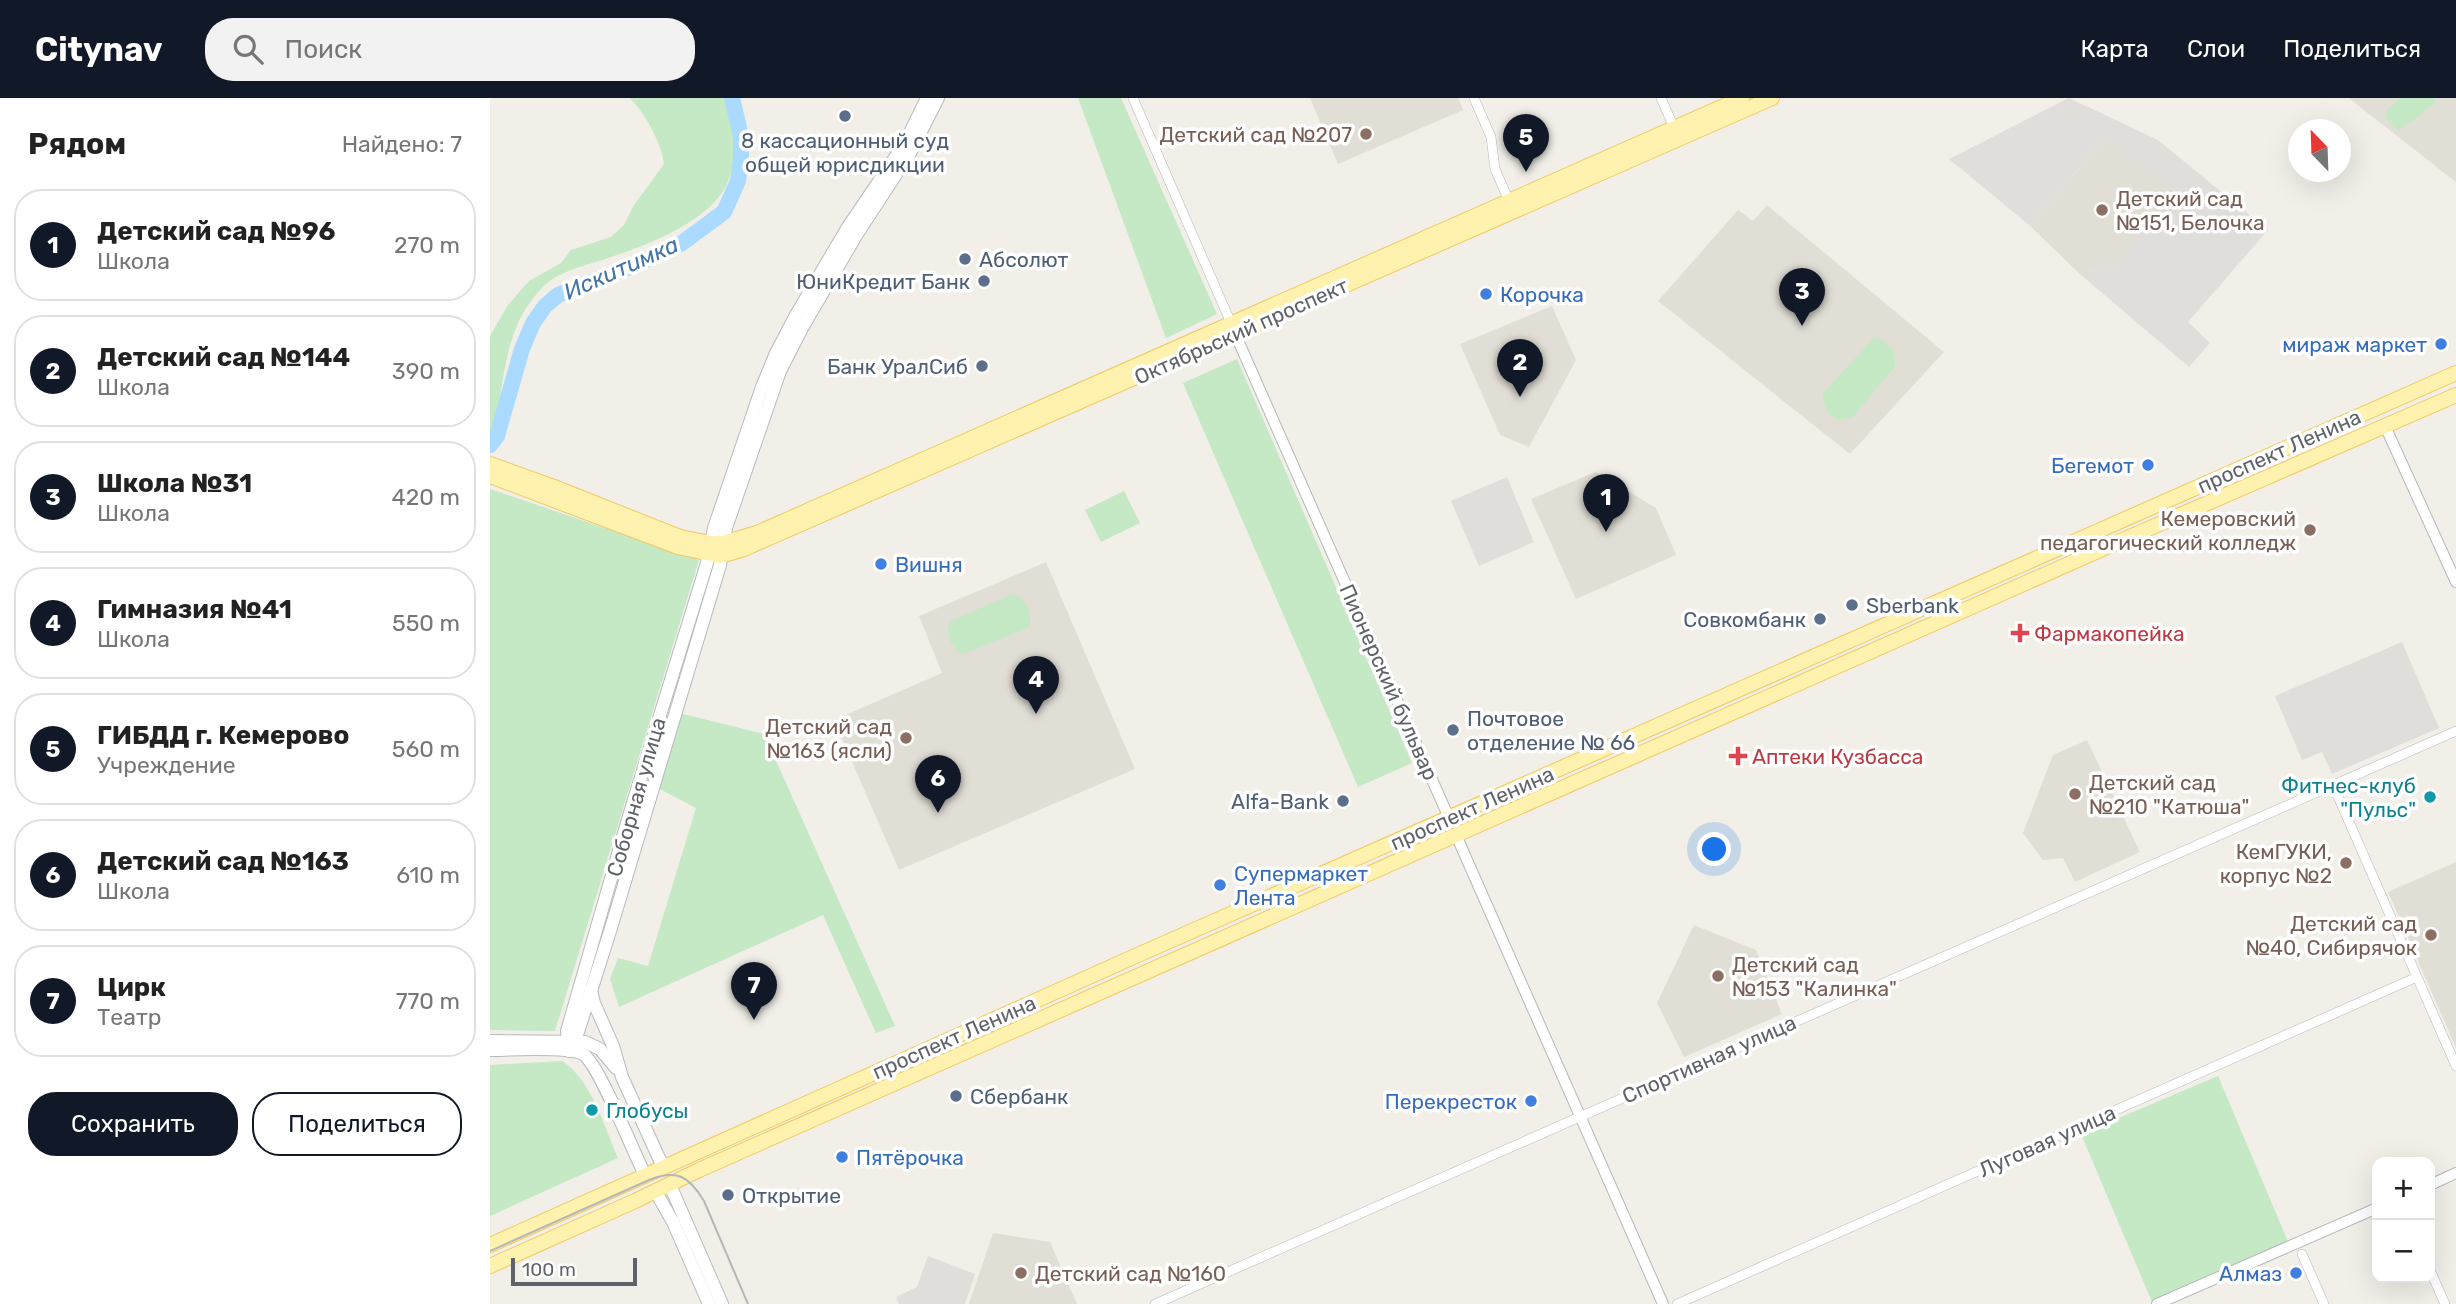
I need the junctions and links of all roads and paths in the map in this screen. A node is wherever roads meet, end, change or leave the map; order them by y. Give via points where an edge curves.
1 (927, 98) edge
2 (938, 98) edge
3 (1133, 98) edge
4 (1474, 98) edge
5 (1661, 98) edge
6 (1742, 98) edge
7 (1772, 98) edge
8 (1677, 133) junction
9 (1509, 201) junction
10 (1233, 329) junction
11 (2456, 373) edge
12 (2456, 395) edge
13 (2377, 408) junction
14 (2385, 426) junction
15 (490, 464) edge
16 (490, 476) edge
17 (552, 492) junction
18 (715, 549) junction
19 (2456, 582) edge
20 (1917, 611) junction
21 (1927, 626) junction
22 (2456, 731) edge
23 (2333, 785) junction
24 (1449, 818) junction
25 (1456, 835) junction
26 (2417, 977) junction
27 (591, 990) junction
28 (490, 1041) edge
29 (570, 1045) junction
30 (490, 1050) edge
31 (2456, 1066) edge
32 (622, 1077) junction
33 (1580, 1116) junction
34 (663, 1167) junction
35 (2456, 1173) edge
36 (645, 1175) junction
37 (2435, 1183) edge
38 (670, 1185) junction
39 (656, 1192) junction
40 (2372, 1210) edge
41 (490, 1245) edge
42 (2302, 1254) dead end
43 (494, 1264) edge
44 (2435, 1281) edge
45 (709, 1304) edge
46 (722, 1304) edge
47 (1155, 1304) edge
48 (1663, 1304) edge
49 (1677, 1304) edge
50 (2157, 1304) edge
51 (2324, 1304) edge
52 (2445, 1304) edge

1 - 18 main road via 905,143 848,227 776,353 714,528
2 - 18 main road via 780,371
3 - 10 street, Пионерский бульвар
4 - 9 street via 1491,137 1495,169
5 - 8 street
6 - 8 main road, Октябрьский проспект
7 - 8 main road, Октябрьский проспект
8 - 9 main road, Октябрьский проспект
8 - 10 main road, Октябрьский проспект
9 - 10 main road, Октябрьский проспект
10 - 18 main road, Октябрьский проспект via 760,543
10 - 24 street, Пионерский бульвар
11 - 13 main road, проспект Ленина
12 - 14 main road, проспект Ленина
13 - 14 main road
13 - 20 main road, проспект Ленина
14 - 19 street
14 - 21 main road, проспект Ленина
15 - 17 main road
16 - 17 main road
17 - 18 main road
18 - 27 main road, Соборная улица via 720,565
18 - 29 main road, Соборная улица via 629,816 567,1031
20 - 21 main road
20 - 24 main road, проспект Ленина
21 - 25 main road, проспект Ленина
22 - 23 street, Спортивная улица
23 - 26 street
23 - 33 street, Спортивная улица
24 - 25 main road, Пионерский бульвар
24 - 34 main road, проспект Ленина
25 - 33 street, Пионерский бульвар
25 - 38 main road, проспект Ленина
26 - 31 street
26 - 49 street, Луговая улица
27 - 29 main road, Соборная улица
27 - 32 main road
28 - 29 main road
29 - 30 main road
29 - 32 main road via 585,1042 600,1049
29 - 36 main road via 592,1065
32 - 34 main road
33 - 47 street, Спортивная улица
33 - 48 street, Пионерский бульвар
34 - 36 main road, проспект Ленина
34 - 38 main road
35 - 37 street
36 - 39 main road
36 - 41 main road, проспект Ленина
38 - 39 main road
38 - 46 main road
39 - 43 main road
39 - 45 main road
40 - 50 street
42 - 51 street
44 - 52 street

